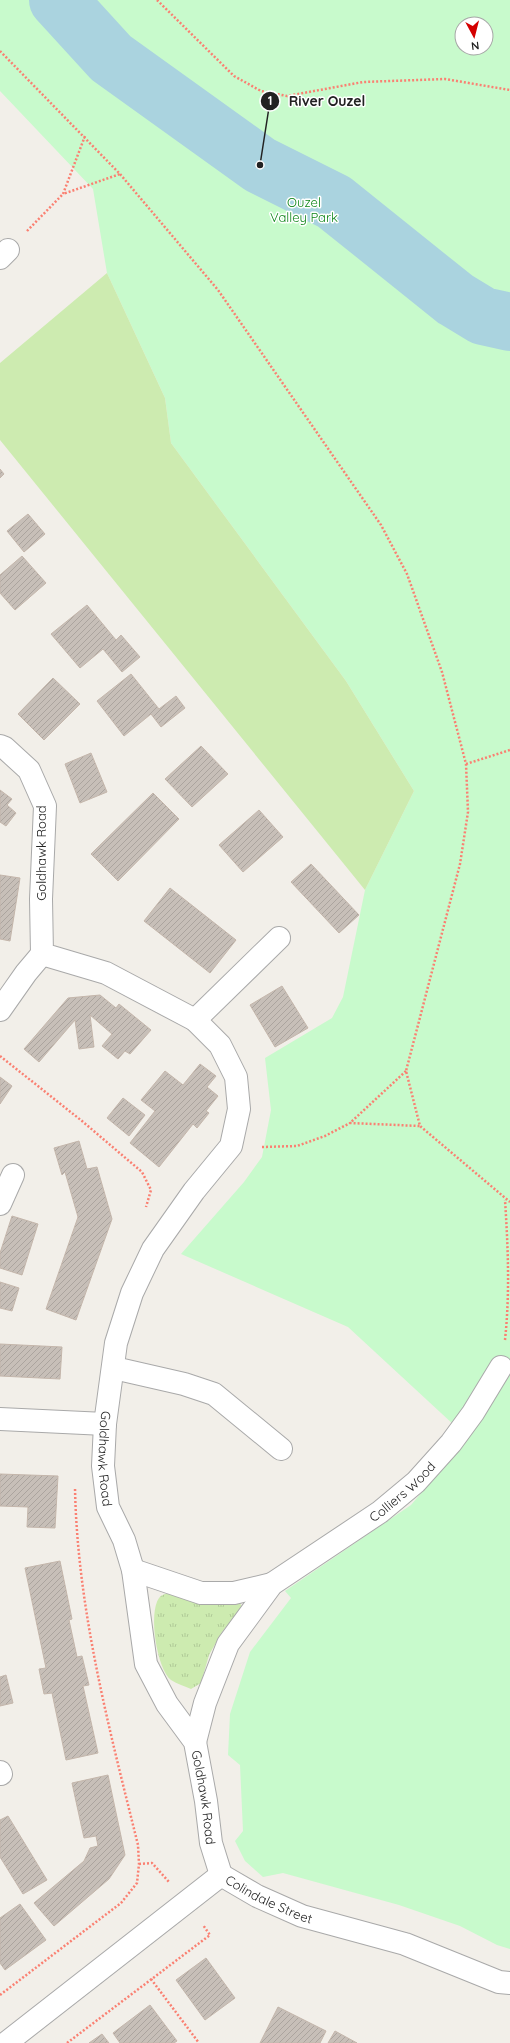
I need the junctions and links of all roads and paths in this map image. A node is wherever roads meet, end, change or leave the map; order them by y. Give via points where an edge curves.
1 (157, 0) edge
2 (0, 51) edge
3 (510, 90) edge
4 (85, 136) junction
5 (120, 174) junction
6 (63, 194) junction
7 (4, 254) edge
8 (0, 746) edge
9 (510, 750) edge
10 (466, 764) junction
11 (279, 938) dead end
12 (42, 954) junction
13 (0, 1010) edge
14 (194, 1020) junction
15 (406, 1071) junction
16 (350, 1123) junction
17 (420, 1126) junction
18 (262, 1148) dead end
19 (13, 1175) dead end
20 (505, 1199) junction
21 (510, 1202) edge
22 (0, 1204) edge
23 (501, 1367) joint
24 (114, 1368) junction
25 (0, 1419) edge
26 (105, 1424) junction
27 (281, 1449) dead end
28 (133, 1570) junction
29 (272, 1584) junction
30 (195, 1742) junction
31 (221, 1875) junction
32 (152, 1979) dead end
33 (504, 1983) edge
34 (510, 2000) edge
35 (6, 2043) edge
36 (199, 2043) edge

1 - 3 path via 234,76 260,92 287,96 363,82 445,78
2 - 4 path
4 - 5 path
4 - 6 path
5 - 6 path
5 - 10 path via 218,290 381,525 407,574 442,672
6 - 7 path
8 - 12 street, Goldhawk Road via 29,770 45,806 41,899
9 - 10 path
10 - 15 path via 468,812 460,864
11 - 14 street
12 - 13 street
12 - 14 street, Goldhawk Road via 106,973
14 - 24 street, Goldhawk Road via 220,1045 236,1077 239,1109 230,1146 153,1249 132,1293 116,1343
15 - 16 path
15 - 17 path
16 - 17 path
16 - 18 path via 297,1146
17 - 20 path via 486,1180
19 - 22 street
20 - 21 path
20 - 23 path via 510,1270
23 - 29 street, Colliers Wood via 451,1443 416,1482 380,1512
24 - 26 street, Goldhawk Road
24 - 27 street via 184,1384 214,1394
25 - 26 street
26 - 28 street, Goldhawk Road via 103,1466 108,1507 124,1540
28 - 29 street, Colliers Wood via 200,1593 234,1593
28 - 30 street, Goldhawk Road via 146,1664 167,1704
29 - 30 street, Colliers Wood via 228,1644 205,1703
30 - 31 street, Goldhawk Road via 211,1843
31 - 33 street, Colindale Street via 257,1896 302,1916 405,1944
31 - 35 street, Colindale Street
32 - 36 path
33 - 34 street

